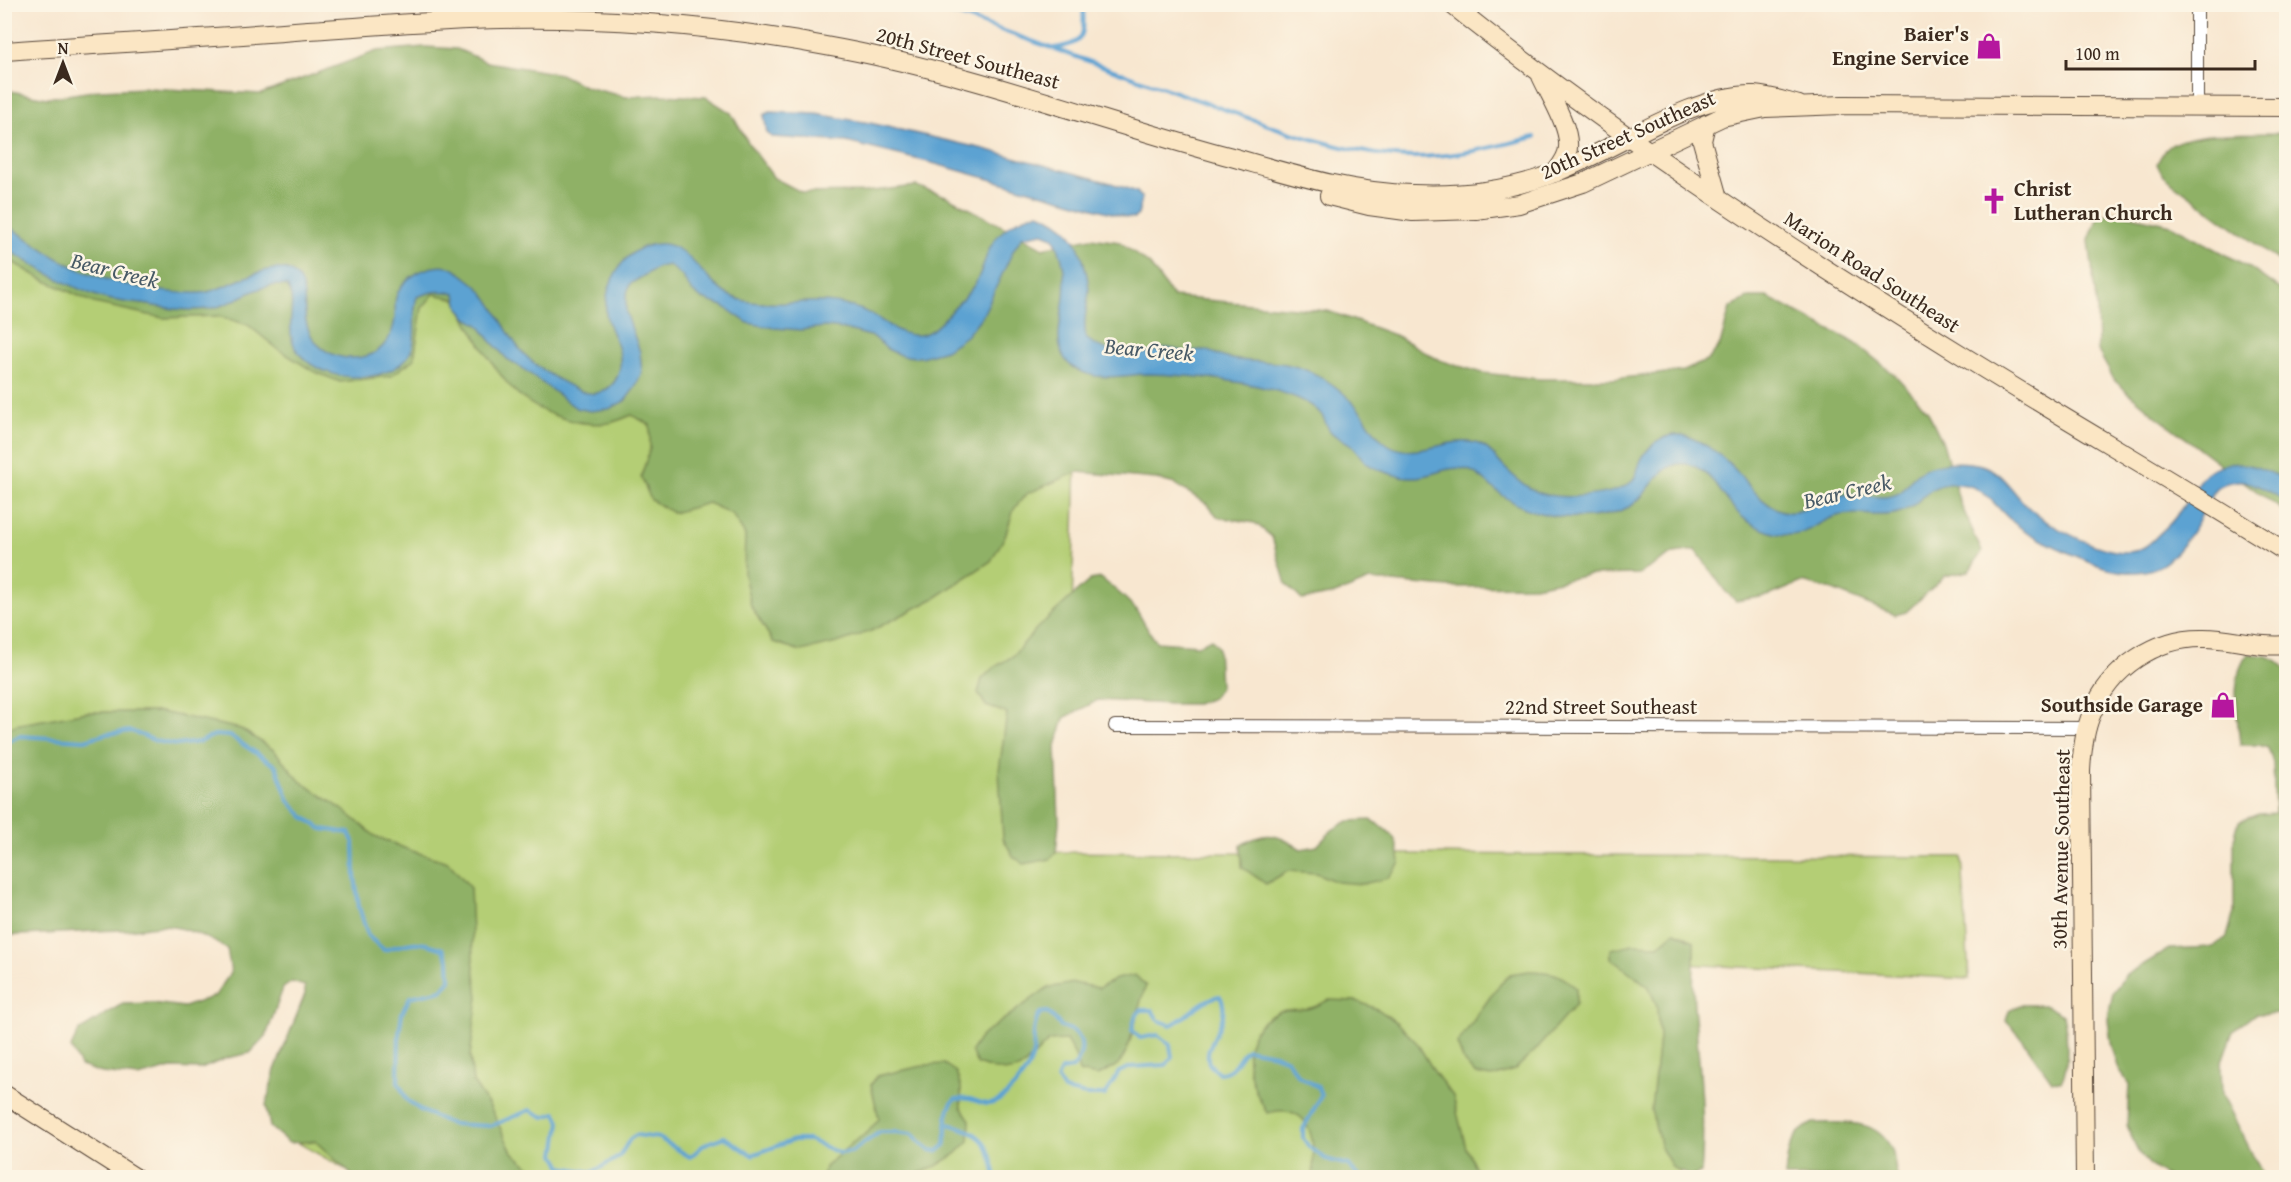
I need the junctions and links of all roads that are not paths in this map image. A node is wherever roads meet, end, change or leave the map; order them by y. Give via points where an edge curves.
1 (1451, 4) edge
2 (2197, 4) edge
3 (4, 51) edge
4 (1540, 74) junction
5 (1799, 105) junction
6 (2197, 107) junction
7 (2286, 107) edge
8 (1706, 124) junction
9 (1163, 138) junction
10 (1630, 138) junction
11 (1650, 153) junction
12 (1555, 173) junction
13 (1718, 198) junction
14 (2286, 552) edge
15 (2286, 645) edge
16 (1115, 726) dead end
17 (2087, 728) junction
18 (4, 1094) edge
19 (136, 1178) edge
20 (2085, 1178) edge

1 - 4 street, Marion Road Southeast
2 - 6 street
3 - 9 street, 20th Street Southeast via 455,21 576,20 675,25 757,34 889,59 1018,93
4 - 10 street, Marion Road Southeast
4 - 12 street via 1569,145
5 - 6 street, 20th Street Southeast
5 - 8 street, 20th Street Southeast via 1748,110
5 - 10 street, 20th Street Southeast via 1754,95 1724,98
6 - 7 street, 20th Street Southeast
8 - 11 street, 20th Street Southeast
8 - 13 street via 1701,141
9 - 11 street, 20th Street Southeast via 1324,194 1413,212 1519,204 1583,183
9 - 12 street, 20th Street Southeast via 1338,187 1380,193 1484,191
10 - 11 street, Marion Road Southeast
10 - 12 street, 20th Street Southeast
11 - 13 street, Marion Road Southeast
13 - 14 street, Marion Road Southeast via 1951,348
15 - 17 street, 30th Avenue Southeast via 2262,646 2204,638 2163,645 2137,658 2115,676 2097,701
16 - 17 street, 22nd Street Southeast
17 - 20 street, 30th Avenue Southeast via 2081,788
18 - 19 street

